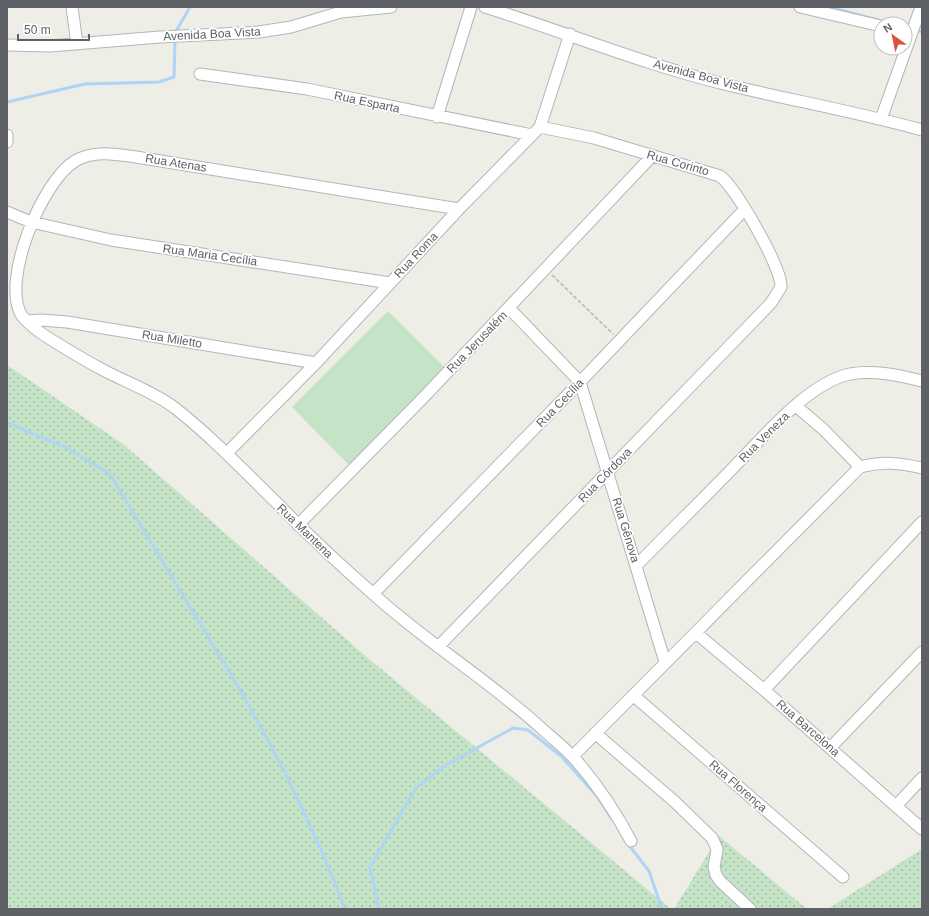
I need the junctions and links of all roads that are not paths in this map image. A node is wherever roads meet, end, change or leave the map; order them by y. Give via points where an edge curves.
1 (72, 7) edge
2 (391, 7) edge
3 (471, 7) edge
4 (484, 7) edge
5 (800, 7) edge
6 (921, 7) edge
7 (873, 24) edge
8 (570, 34) junction
9 (913, 34) edge
10 (77, 44) junction
11 (7, 45) edge
12 (905, 56) edge
13 (200, 74) dead end
14 (438, 117) junction
15 (881, 119) junction
16 (540, 126) junction
17 (922, 130) edge
18 (532, 135) junction
19 (652, 156) junction
20 (459, 209) junction
21 (745, 209) junction
22 (7, 212) edge
23 (31, 222) junction
24 (390, 284) junction
25 (771, 303) joint
26 (509, 308) junction
27 (28, 322) junction
28 (316, 362) junction
29 (922, 381) edge
30 (580, 382) junction
31 (796, 406) junction
32 (226, 453) junction
33 (860, 467) junction
34 (922, 468) edge
35 (608, 472) junction
36 (922, 522) edge
37 (298, 525) junction
38 (637, 565) junction
39 (373, 594) junction
40 (696, 633) junction
41 (438, 647) junction
42 (922, 652) edge
43 (666, 662) junction
44 (764, 690) junction
45 (633, 694) junction
46 (595, 734) junction
47 (830, 748) junction
48 (573, 756) junction
49 (922, 778) edge
50 (896, 806) junction
51 (919, 827) edge
52 (631, 841) dead end
53 (843, 877) dead end
54 (750, 909) edge

1 - 10 street
2 - 10 street, Avenida Boa Vista via 341,12 291,27 259,32
3 - 14 street
4 - 8 street, Avenida Boa Vista
5 - 7 street
6 - 9 street
8 - 15 street, Avenida Boa Vista via 652,63 724,84
8 - 16 street, Rua Roma
10 - 11 street, Avenida Boa Vista
12 - 15 street
13 - 14 street, Rua Esparta via 307,89
14 - 18 street, Rua Esparta
15 - 17 street, Avenida Boa Vista
16 - 18 street, Rua Roma
16 - 19 street, Rua Corinto via 594,138
18 - 20 street, Rua Roma
19 - 21 street, Rua Corinto via 720,176 734,190
19 - 26 street, Rua Jerusalém
20 - 23 street, Rua Atenas via 100,153 75,161 63,171 47,192
20 - 24 street, Rua Roma
21 - 25 street, Rua Corinto via 780,276 781,287
21 - 30 street, Rua Cecília
22 - 23 street, Rua Maria Cecília
23 - 24 street, Rua Maria Cecília via 111,240
23 - 27 street, Rua Atenas via 18,255 14,280 17,308
24 - 28 street, Rua Roma
25 - 35 street, Rua Córdova
26 - 30 street, Rua Gênova
26 - 37 street, Rua Jerusalém
27 - 28 street, Rua Miletto via 67,322
27 - 32 street, Rua Mantena via 43,335 74,354 163,399
28 - 32 street, Rua Roma
29 - 31 street, Rua Veneza via 895,374 849,374 823,386
30 - 35 street, Rua Gênova
30 - 39 street, Rua Cecília
31 - 33 street
31 - 38 street, Rua Veneza
32 - 37 street, Rua Mantena
33 - 34 street via 893,462
33 - 40 street
35 - 38 street, Rua Gênova
35 - 41 street, Rua Córdova
36 - 44 street
37 - 39 street, Rua Mantena
38 - 43 street, Rua Gênova
39 - 41 street, Rua Mantena
40 - 43 street
40 - 44 street, Rua Barcelona
41 - 48 street, Rua Mantena via 512,701
42 - 47 street
43 - 45 street
44 - 47 street, Rua Barcelona
45 - 46 street
45 - 53 street, Rua Florença
46 - 48 street
46 - 54 street via 712,838 717,849 714,867 716,875
47 - 50 street, Rua Barcelona
48 - 52 street, Rua Mantena via 611,805
49 - 50 street
50 - 51 street, Rua Barcelona

